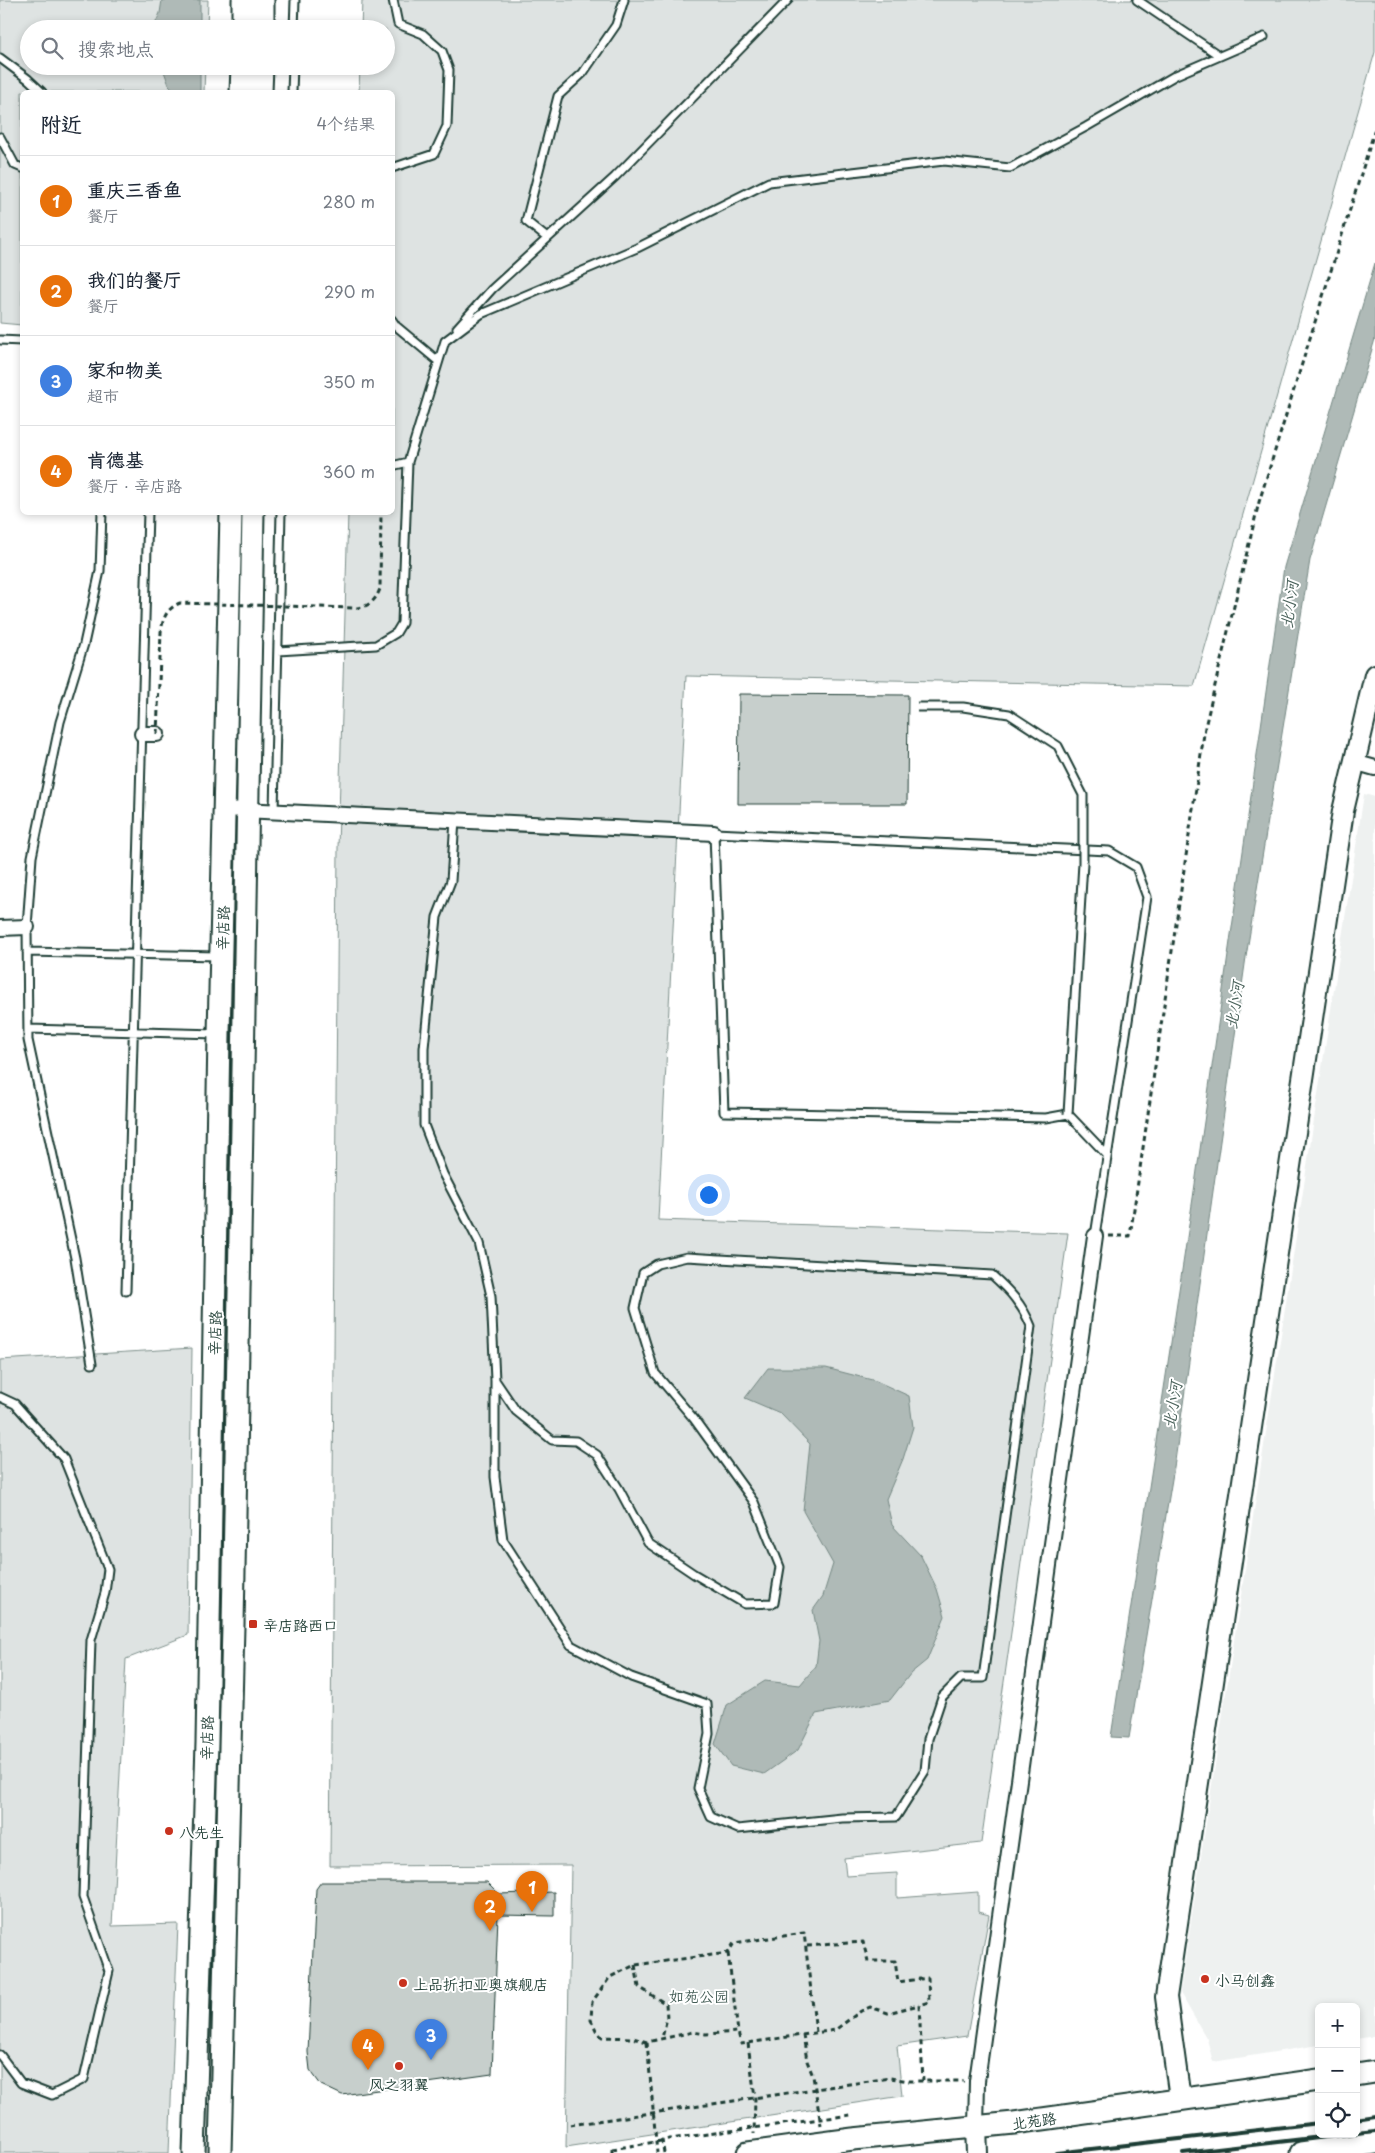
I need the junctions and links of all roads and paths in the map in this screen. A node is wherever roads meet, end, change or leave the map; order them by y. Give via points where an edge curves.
1 (243, 0) edge
2 (263, 0) edge
3 (294, 0) edge
4 (393, 0) edge
5 (624, 0) edge
6 (788, 0) edge
7 (1137, 0) edge
8 (242, 20) edge
9 (263, 20) edge
10 (294, 20) edge
11 (1264, 37) dead end
12 (1220, 56) junction
13 (0, 59) edge
14 (20, 73) edge
15 (22, 75) edge
16 (242, 75) edge
17 (262, 75) edge
18 (293, 75) edge
19 (40, 90) edge
20 (241, 90) edge
21 (261, 90) edge
22 (292, 90) edge
23 (1375, 129) edge
24 (0, 137) edge
25 (20, 167) edge
26 (395, 167) edge
27 (547, 238) junction
28 (395, 324) edge
29 (0, 340) edge
30 (20, 341) edge
31 (445, 341) junction
32 (438, 361) junction
33 (408, 462) junction
34 (395, 465) edge
35 (102, 515) edge
36 (148, 515) edge
37 (231, 515) edge
38 (253, 515) edge
39 (281, 515) edge
40 (381, 515) edge
41 (278, 651) junction
42 (1375, 675) edge
43 (917, 708) dead end
44 (142, 734) junction
45 (157, 734) joint
46 (1354, 762) junction
47 (1375, 768) edge
48 (224, 809) junction
49 (247, 810) junction
50 (274, 811) junction
51 (455, 820) junction
52 (714, 832) junction
53 (27, 927) junction
54 (0, 928) edge
55 (27, 952) junction
56 (136, 954) junction
57 (221, 956) junction
58 (28, 1029) junction
59 (134, 1032) junction
60 (219, 1034) junction
61 (1068, 1114) junction
62 (1107, 1155) junction
63 (1095, 1236) junction
64 (126, 1292) dead end
65 (92, 1364) dead end
66 (495, 1380) junction
67 (0, 1397) edge
68 (806, 1946) junction
69 (728, 1954) junction
70 (635, 1965) junction
71 (918, 2005) junction
72 (738, 2032) junction
73 (816, 2032) junction
74 (803, 2034) junction
75 (662, 2038) junction
76 (647, 2042) junction
77 (748, 2043) junction
78 (0, 2055) edge
79 (1375, 2072) edge
80 (1360, 2074) edge
81 (923, 2081) junction
82 (977, 2081) junction
83 (1315, 2081) edge
84 (815, 2089) junction
85 (755, 2098) junction
86 (1180, 2099) junction
87 (653, 2113) junction
88 (851, 2115) dead end
89 (570, 2125) dead end
90 (976, 2127) junction
91 (661, 2140) junction
92 (824, 2142) junction
93 (1375, 2143) edge
94 (612, 2151) edge
95 (194, 2153) edge
96 (220, 2153) edge
97 (657, 2153) edge
98 (664, 2153) edge
99 (751, 2153) edge
100 (977, 2153) edge
101 (1301, 2153) edge

1 - 8 main road
2 - 9 main road
3 - 10 lane
4 - 26 lane via 398,24 423,34 442,51 449,70 447,126 434,154
5 - 27 lane via 616,25 583,73 558,96 526,221
6 - 27 lane via 615,177
7 - 12 lane
11 - 12 lane
12 - 31 lane via 1176,75 1010,168 944,162 769,182 638,248 481,314
13 - 14 lane
15 - 19 lane
16 - 20 main road
17 - 21 main road
18 - 22 lane
23 - 63 path via 1260,502 1205,727 1130,1236
24 - 25 lane via 15,166
27 - 31 lane via 492,289
28 - 32 lane
29 - 30 lane
31 - 32 lane
32 - 33 lane
33 - 34 lane
33 - 41 lane via 402,623 396,633 376,645
35 - 53 lane via 100,572 84,644 60,722 32,857
36 - 44 lane
37 - 48 main road, 辛店路
38 - 49 main road, 辛店路
39 - 41 lane
40 - 45 path, bridge via 380,590 369,606 180,603 168,610 161,632
41 - 50 lane
42 - 46 street
43 - 61 lane, bridge via 963,708 1009,714 1058,746 1083,795 1083,863
44 - 45 street
44 - 56 lane
46 - 47 street
46 - 86 street via 1343,811 1166,1997
48 - 49 street
48 - 57 main road, 辛店路
49 - 50 street
49 - 96 main road, 辛店路 via 234,1616
50 - 51 street
51 - 52 street
51 - 66 lane via 451,881 437,917 424,1048 424,1125 443,1174 479,1243 491,1296
52 - 61 lane via 724,1112 1046,1118
52 - 62 lane via 1109,852 1136,867 1147,897
53 - 54 street
53 - 55 lane
55 - 56 lane
55 - 58 lane
56 - 57 lane
56 - 59 lane
57 - 60 main road, 辛店路
58 - 59 lane
58 - 65 lane via 75,1258
59 - 60 lane
59 - 64 lane
60 - 95 main road, 辛店路 via 206,1743
61 - 62 lane
62 - 63 lane
63 - 82 street
66 - 66 lane via 516,1411 552,1440 576,1441 597,1455 648,1543 745,1604 774,1603 780,1567 754,1502 655,1373 635,1308 643,1274 657,1264 687,1257 992,1275 1012,1293 1031,1326 983,1678 961,1678 942,1697 928,1739 926,1771 896,1816 842,1818 738,1830 711,1818 698,1788 709,1734 707,1704 631,1677 572,1645 503,1540 495,1477
67 - 78 lane via 15,1404 64,1459 108,1570 105,1593 91,1640 83,1897 109,1971 84,2079 52,2095 21,2083
68 - 69 path via 804,1933 734,1943
68 - 71 path via 863,1942 868,1961 895,1961 898,1982 928,1978 929,2002
68 - 73 path
69 - 70 path
69 - 72 path
70 - 75 path via 639,1987 666,2004 667,2018
70 - 76 path via 610,1978 592,2002 592,2020 602,2037
71 - 73 path via 888,2013 870,2007 835,2030
71 - 81 path
72 - 75 path via 693,2032
72 - 77 path via 741,2044
73 - 74 path
74 - 77 path
74 - 84 path
75 - 76 path
76 - 87 path
77 - 85 path
79 - 80 main road
81 - 82 path
81 - 84 path via 890,2078
82 - 90 street
83 - 86 main road, 北苑路
84 - 85 path
84 - 92 path
85 - 87 path
85 - 99 path
86 - 90 main road, 北苑路
87 - 89 path
87 - 97 path
88 - 91 path, bridge
90 - 92 main road, 北苑路
90 - 100 street
91 - 94 path, bridge
91 - 98 path, bridge
92 - 99 main road, 北苑路
93 - 101 main road

